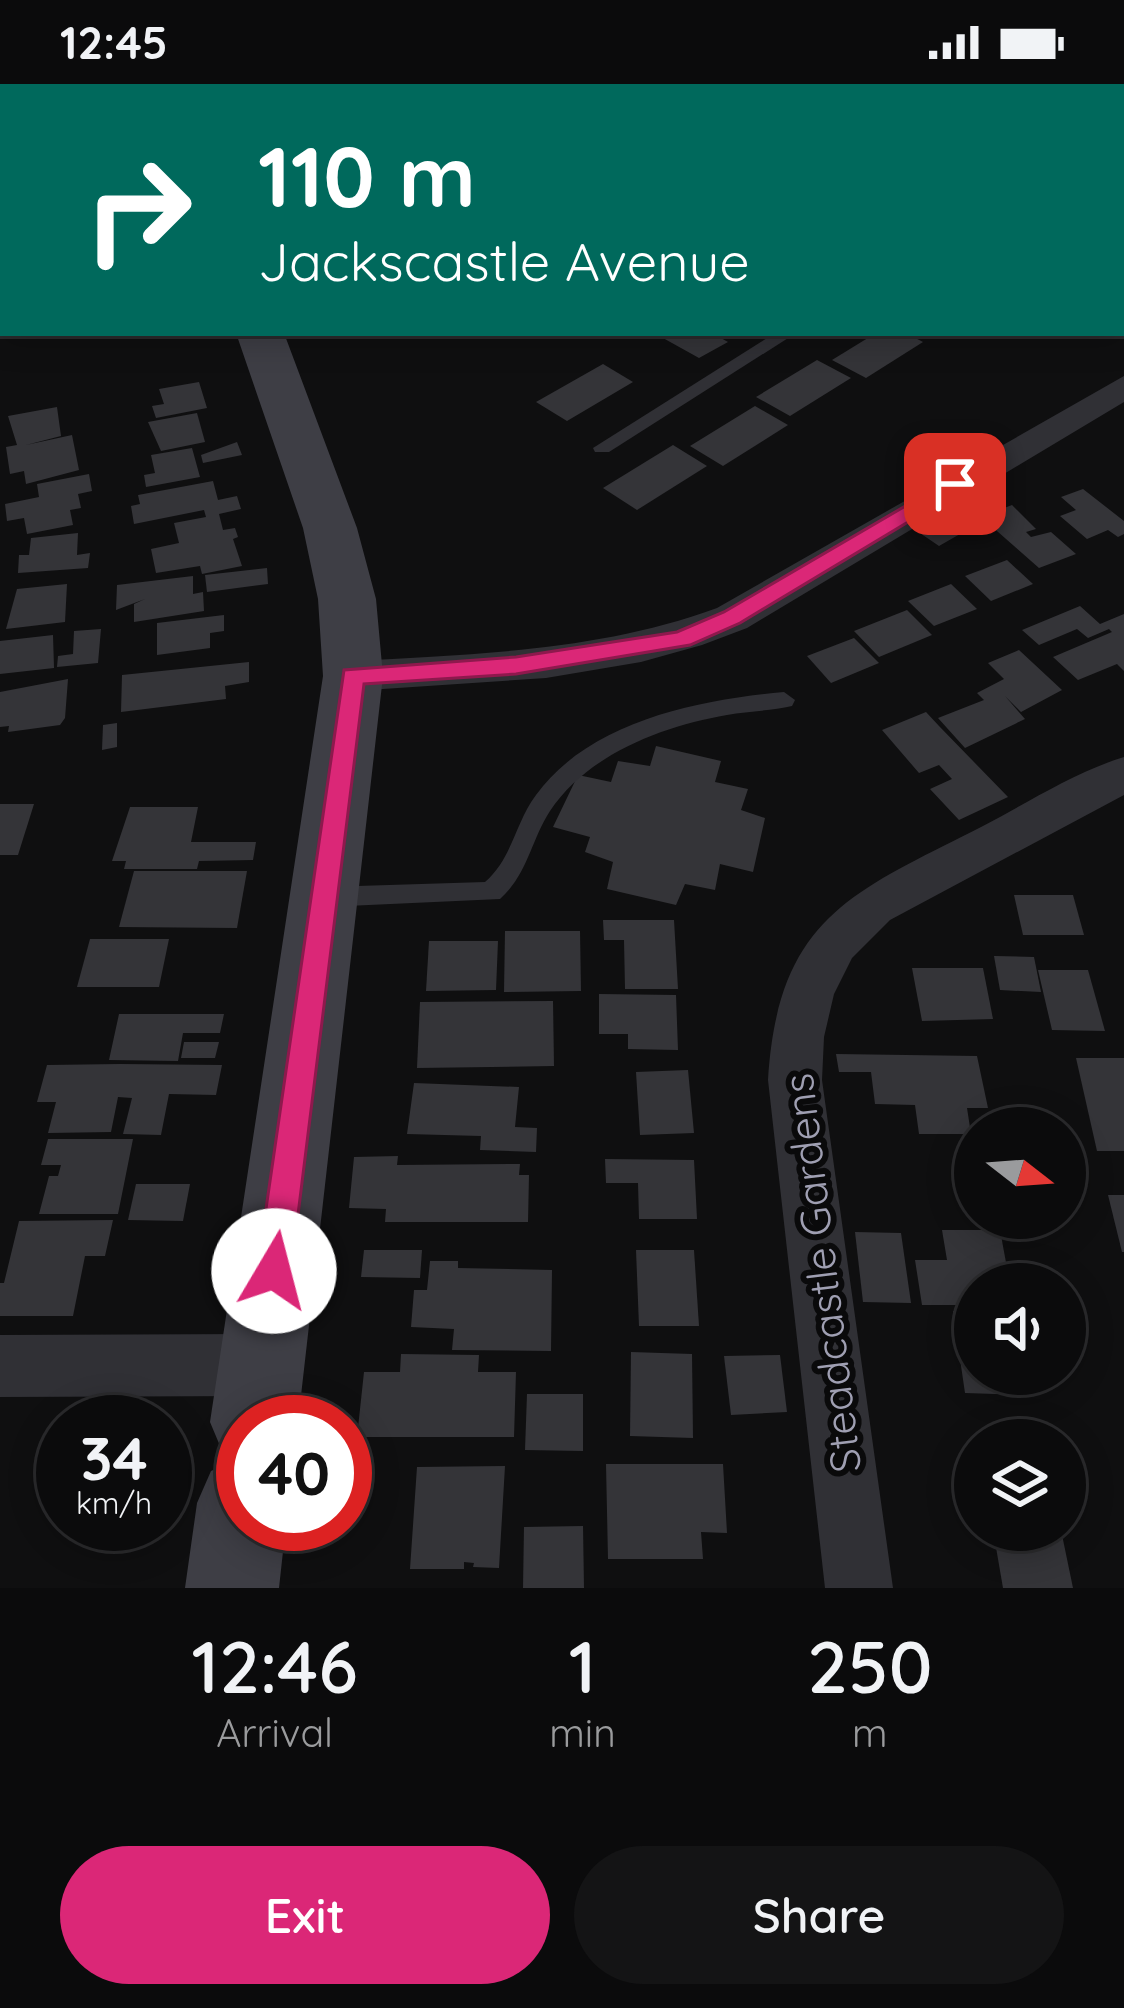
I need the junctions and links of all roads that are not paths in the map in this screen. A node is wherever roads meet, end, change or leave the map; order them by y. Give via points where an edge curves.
1 (261, 336) edge
2 (782, 336) edge
3 (1124, 387) edge
4 (602, 448) dead end
5 (352, 676) junction
6 (784, 700) dead end
7 (1124, 774) edge
8 (323, 897) junction
9 (0, 1366) edge
10 (258, 1394) edge
11 (237, 1551) edge
12 (232, 1588) edge
13 (859, 1588) edge

1 - 5 street via 330,528 347,599
2 - 4 lane
3 - 5 street via 732,617 681,639 516,665
5 - 8 street
6 - 8 lane via 662,723 600,753 542,803 504,883 491,892
7 - 13 street, Steadcastle Gardens via 872,906 834,944 808,994 795,1080
8 - 10 street
9 - 10 street
11 - 12 street

